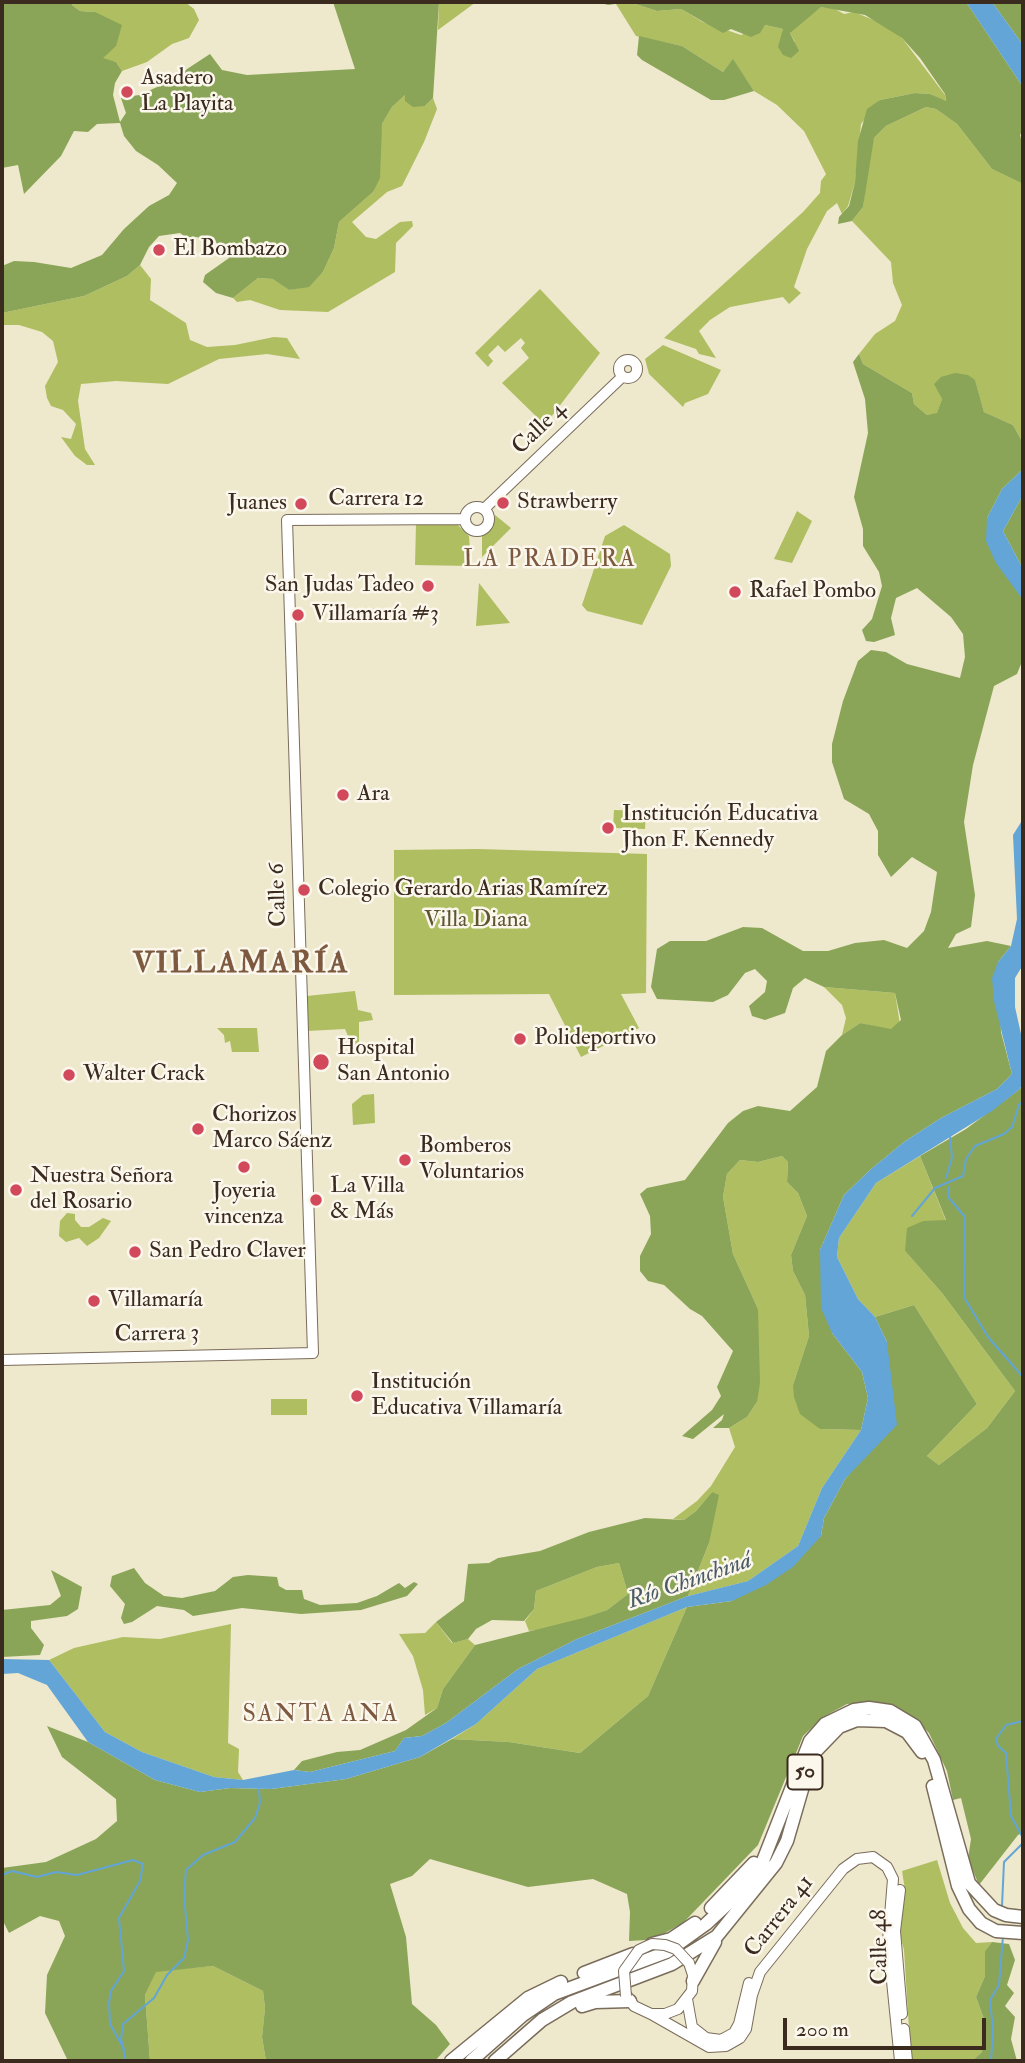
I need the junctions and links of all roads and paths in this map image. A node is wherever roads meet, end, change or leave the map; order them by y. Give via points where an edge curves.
1 (622, 377) dead end
2 (484, 509) junction
3 (465, 519) junction
4 (287, 520) joint
5 (313, 1353) joint
6 (2, 1360) edge
7 (772, 1840) junction
8 (864, 1854) junction
9 (1021, 1917) edge
10 (730, 1922) junction
11 (1016, 1934) edge
12 (652, 1944) junction
13 (633, 1954) junction
14 (693, 1981) junction
15 (628, 1998) junction
16 (687, 1999) junction
17 (652, 2014) junction
18 (451, 2061) edge
19 (471, 2061) edge
20 (495, 2061) edge
21 (505, 2061) edge
22 (900, 2061) edge
23 (907, 2061) edge

1 - 2 main road, Calle 4
2 - 3 main road via 472,508
2 - 3 main road via 488,523 481,530 471,530
3 - 4 main road, Carrera 12
4 - 5 main road, Calle 6
5 - 6 main road, Carrera 3
7 - 9 highway, 50 via 804,1751 817,1732 844,1714 877,1709 909,1720 929,1749 969,1882 984,1902 1006,1915
7 - 12 highway via 696,1923 671,1939
7 - 19 highway, 50 via 750,1881 692,1936 667,1952 554,1994
8 - 16 main road, Carrera 41 via 847,1858 832,1873 758,1967 734,2033 721,2040 698,2033 688,2018
8 - 17 main road, Carrera 41 via 843,1869 760,1972 740,2038 726,2046 709,2047
8 - 22 main road, Calle 48 via 879,1860 893,1879 888,1941
8 - 23 main road, Calle 48 via 885,1856 899,1878 895,1931
10 - 11 highway, 50 via 776,1863 787,1841 806,1771 820,1744 839,1727 877,1719 898,1725 921,1749 963,1899 981,1923
10 - 14 highway
10 - 20 highway, 50 via 672,1964 565,2006
12 - 13 main road, bridge
12 - 14 main road, bridge via 676,1949 689,1963
13 - 15 main road, bridge via 624,1971
13 - 18 highway via 528,1998
14 - 16 main road
15 - 17 main road
15 - 21 highway via 569,2011
16 - 17 main road via 672,2012

